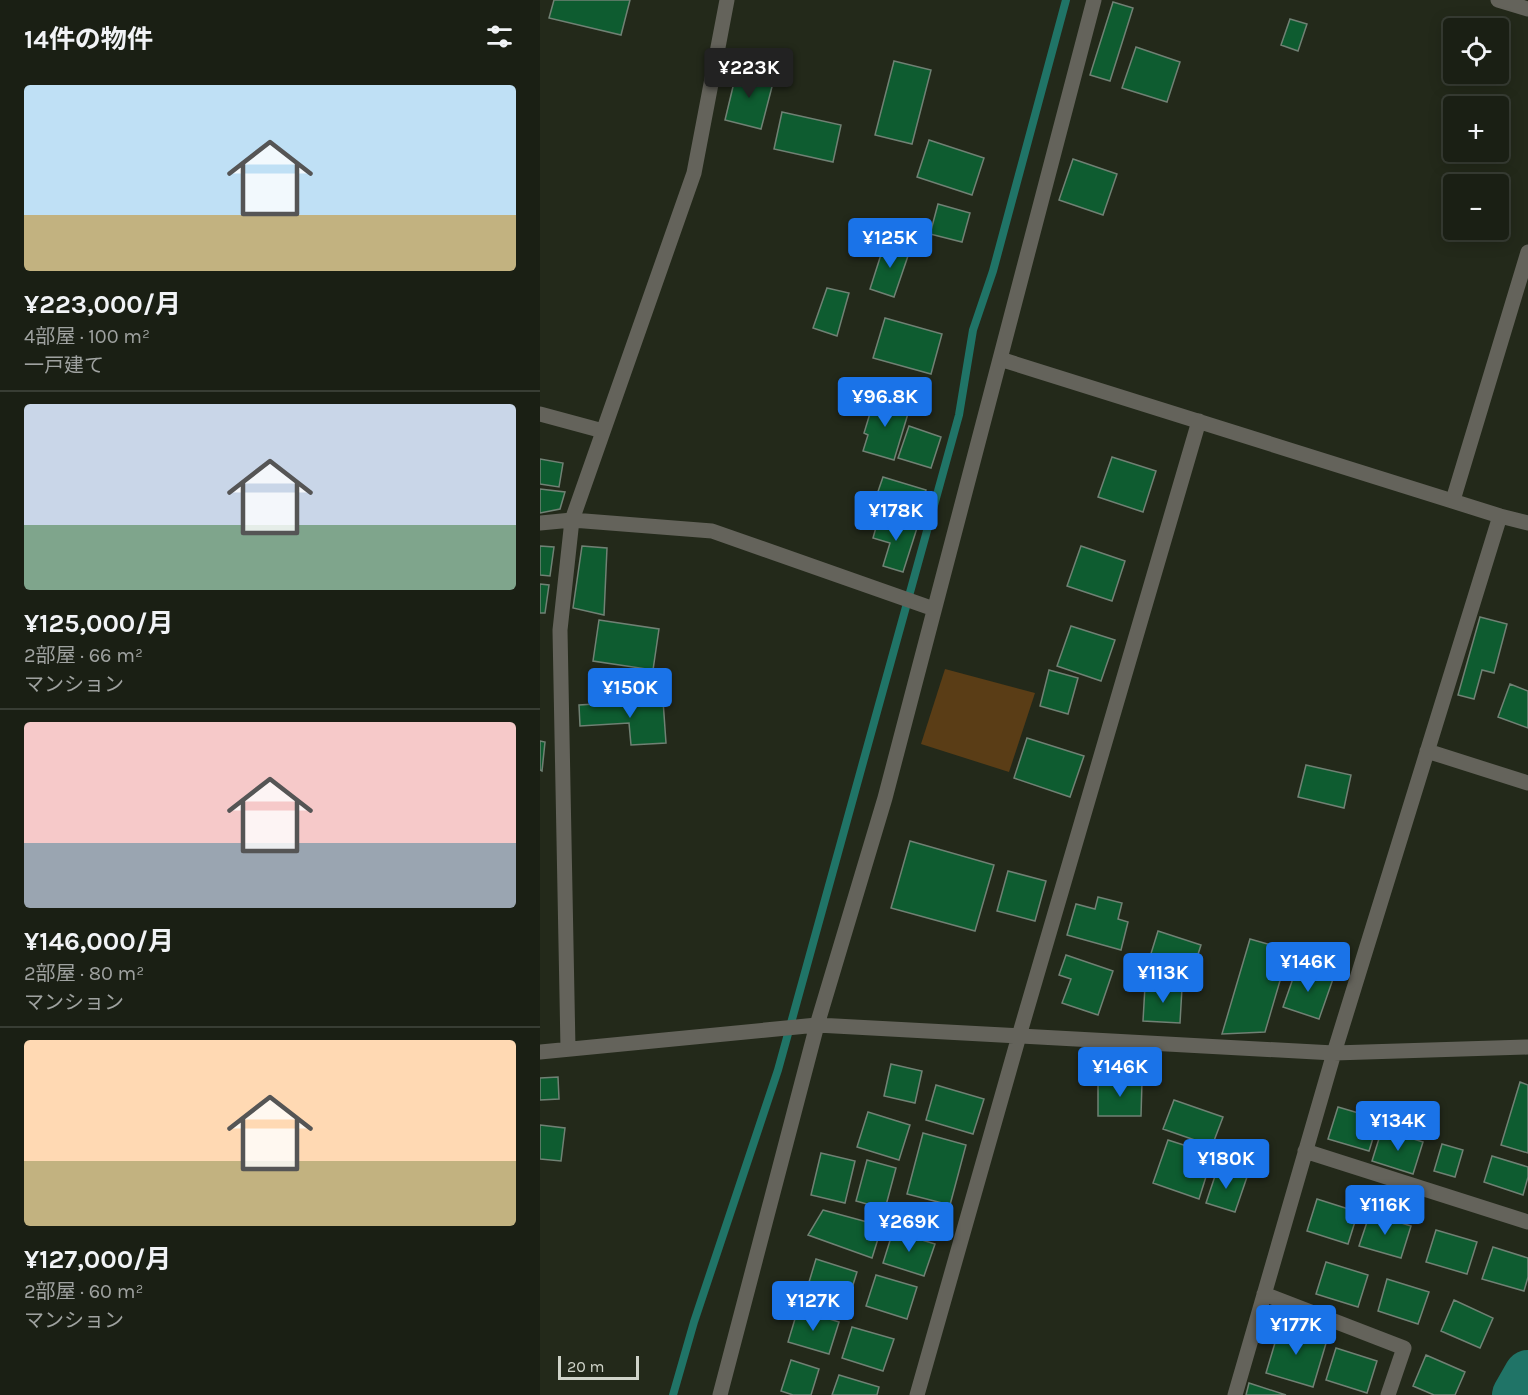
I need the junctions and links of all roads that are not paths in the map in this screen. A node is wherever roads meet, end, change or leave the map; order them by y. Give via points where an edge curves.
1 (728, 0) edge
2 (1094, 0) edge
3 (1498, 0) edge
4 (1528, 9) edge
5 (1528, 252) edge
6 (999, 360) junction
7 (540, 414) edge
8 (1199, 421) junction
9 (603, 431) junction
10 (1453, 500) junction
11 (1500, 516) junction
12 (572, 520) junction
13 (540, 523) edge
14 (1528, 523) edge
15 (934, 609) junction
16 (1427, 751) junction
17 (1528, 783) edge
18 (817, 1025) junction
19 (1019, 1036) junction
20 (1528, 1047) edge
21 (568, 1049) junction
22 (540, 1052) edge
23 (1334, 1053) junction
24 (1305, 1151) junction
25 (1528, 1222) edge
26 (1264, 1294) junction
27 (720, 1395) edge
28 (917, 1395) edge
29 (1235, 1395) edge
30 (1388, 1395) edge

1 - 9 street via 694,173
2 - 6 street
3 - 4 street
5 - 10 street
6 - 8 street
6 - 15 street
7 - 9 street
8 - 10 street
8 - 19 street
9 - 12 street
10 - 11 street
11 - 14 street
11 - 16 street
12 - 13 street
12 - 15 street via 712,531
12 - 21 street via 560,630
15 - 18 street via 885,798
16 - 17 street
16 - 23 street
18 - 19 street
18 - 21 street
18 - 27 street
19 - 23 street
19 - 28 street
20 - 23 street
21 - 22 street
23 - 24 street
24 - 25 street
24 - 26 street
26 - 29 street
26 - 30 street via 1404,1348

